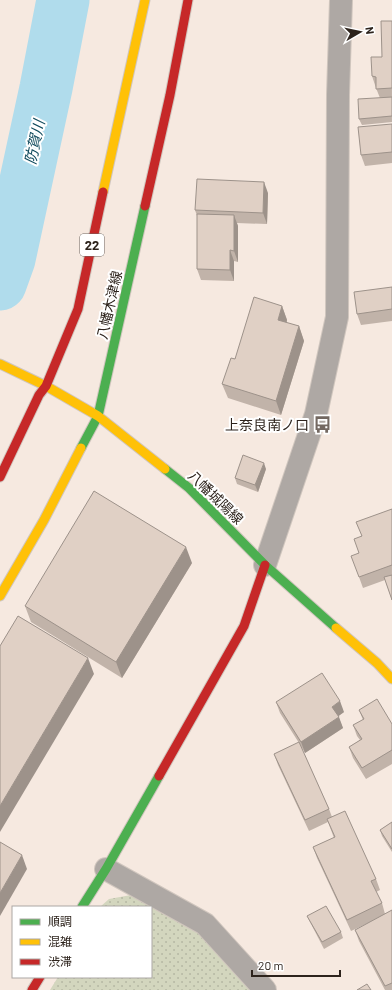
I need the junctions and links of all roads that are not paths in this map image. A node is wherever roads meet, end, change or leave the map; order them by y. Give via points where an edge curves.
1 (145, 0) edge
2 (188, 0) edge
3 (341, 0) edge
4 (4, 366) edge
5 (46, 386) junction
6 (98, 416) junction
7 (0, 477) edge
8 (265, 565) junction
9 (0, 596) edge
10 (392, 679) edge
11 (106, 869) junction
12 (83, 906) edge
13 (39, 978) edge
14 (32, 990) edge
15 (265, 990) edge

1 - 5 main road, 22 via 78,309
2 - 6 main road, 八幡木津線 via 170,95
3 - 8 street via 337,317 316,414
4 - 5 main road, 八幡城陽線
5 - 6 main road, 八幡城陽線
5 - 7 main road, 22 via 39,395
6 - 8 main road, 八幡城陽線 via 189,488
6 - 9 main road, 八幡木津線 via 44,520
8 - 10 main road, 八幡城陽線
8 - 11 main road via 244,626
11 - 12 main road
11 - 15 street via 205,924
13 - 14 main road

